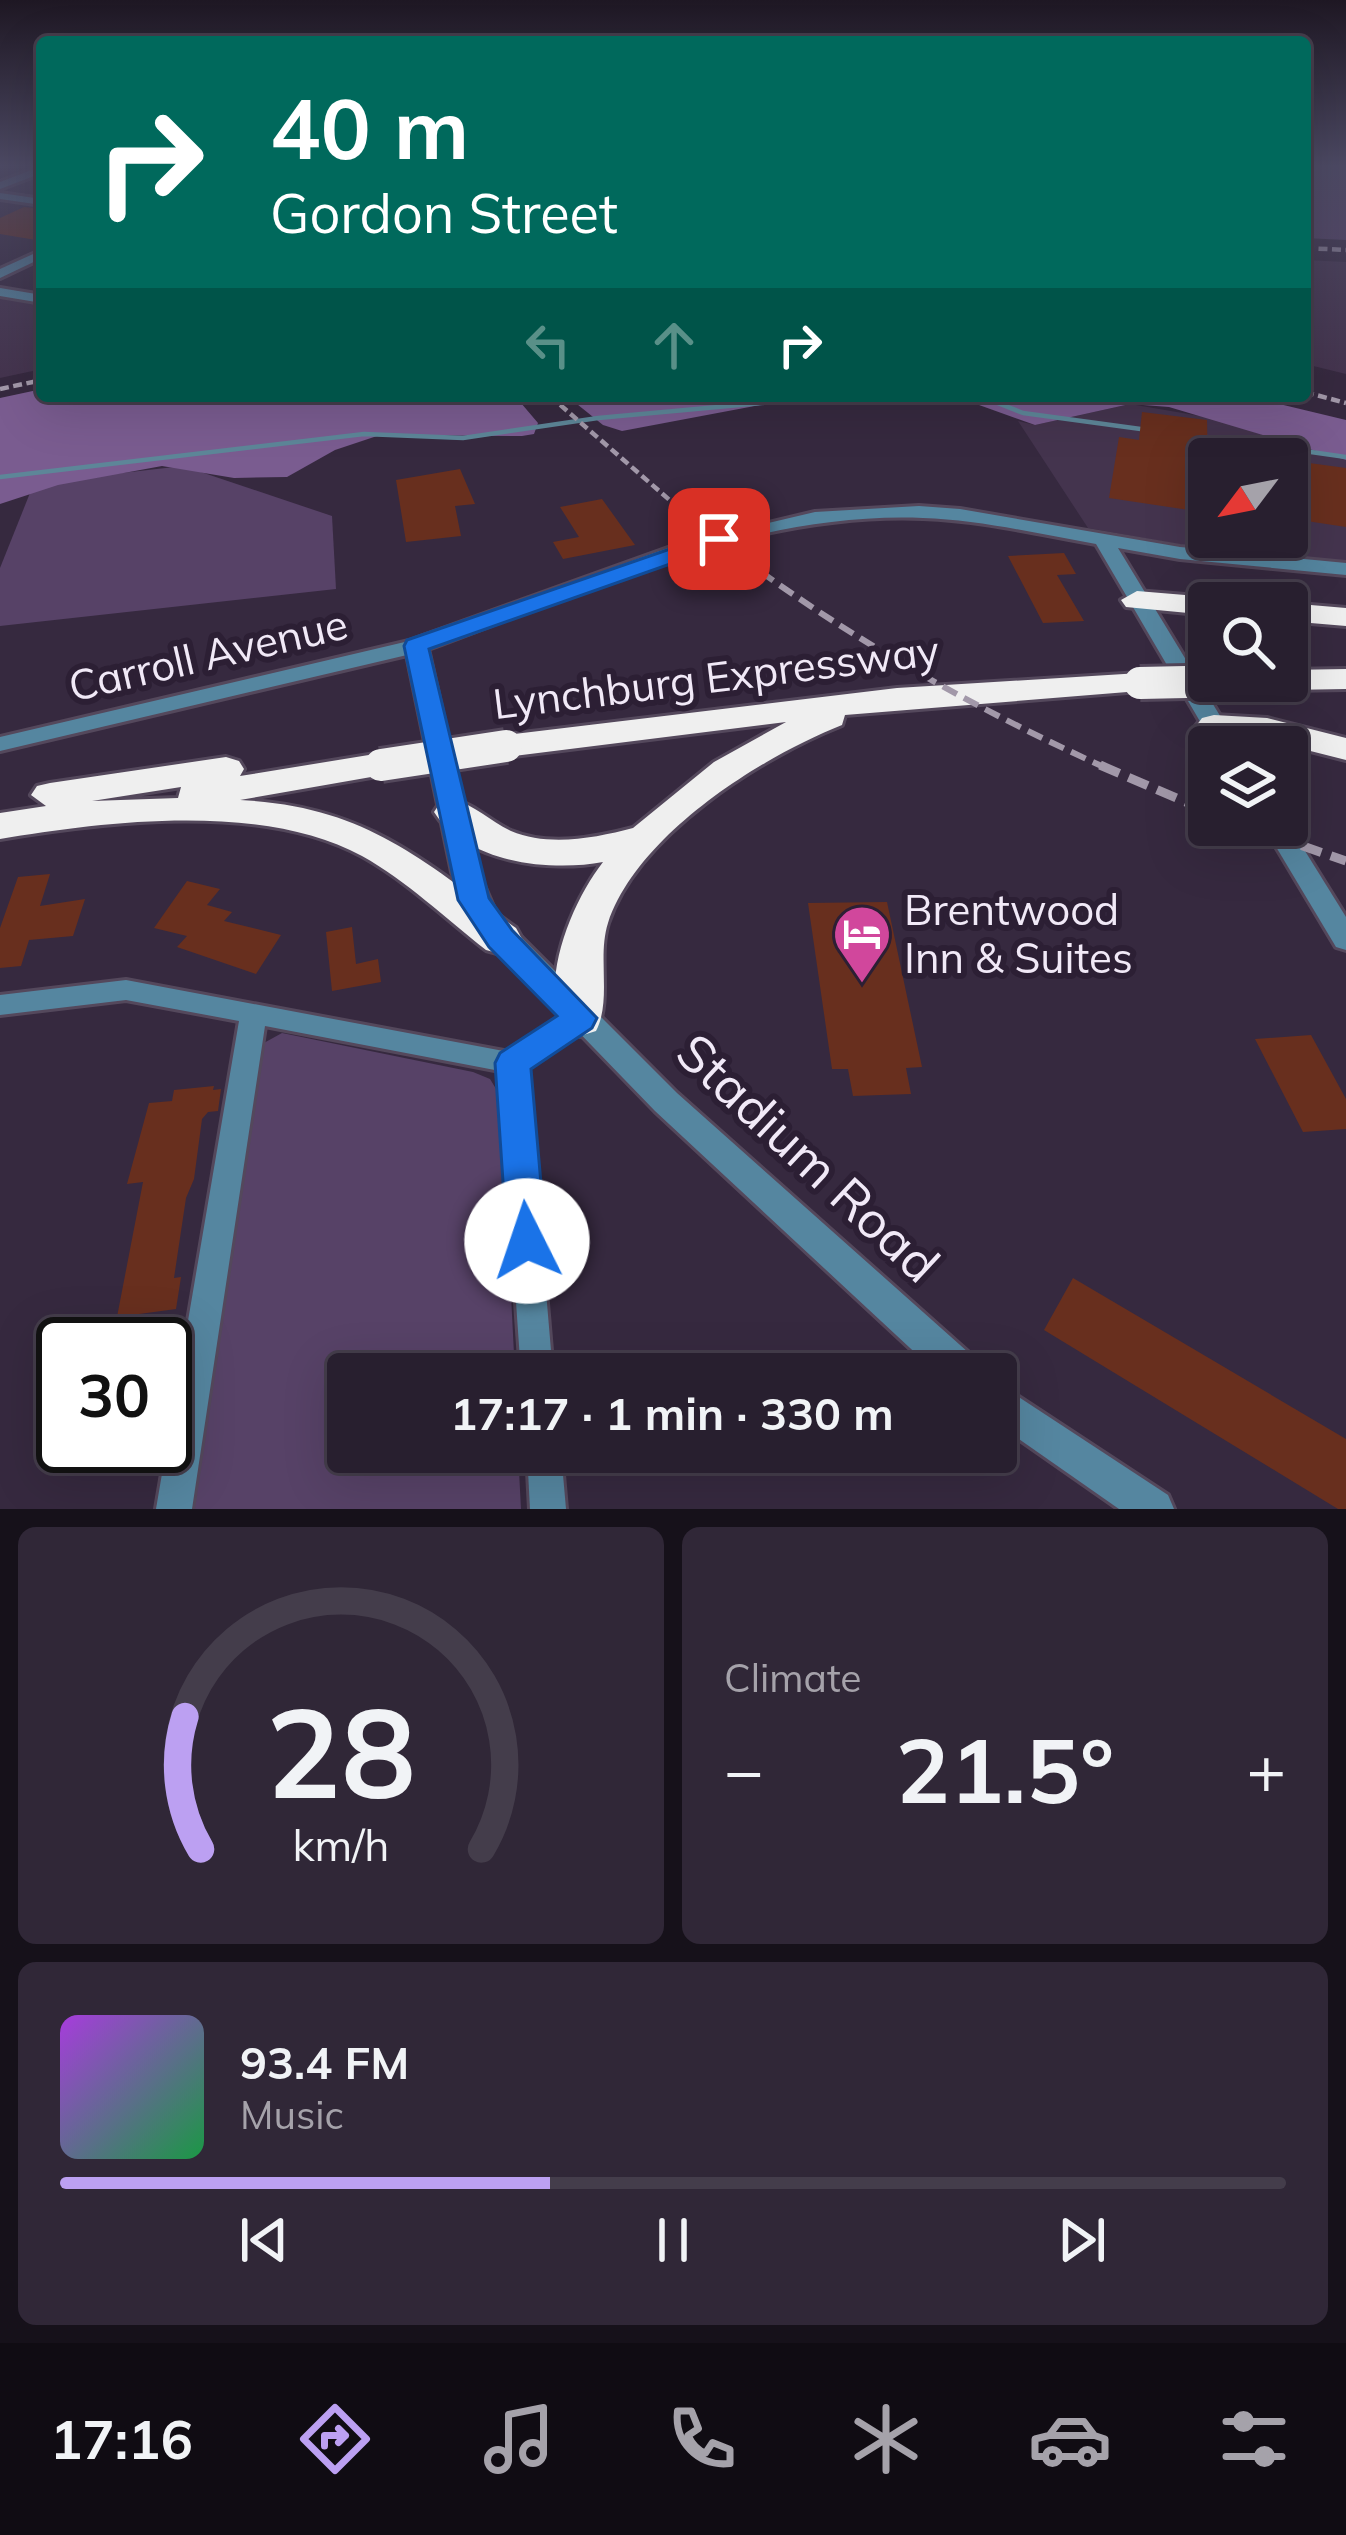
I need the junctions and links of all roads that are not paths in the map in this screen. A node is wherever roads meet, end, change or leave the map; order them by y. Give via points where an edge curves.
1 (36, 257) edge
2 (0, 274) edge
3 (0, 292) edge
4 (36, 297) edge
5 (1103, 541) junction
6 (1346, 569) edge
7 (1137, 600) junction
8 (1188, 604) edge
9 (1308, 614) edge
10 (1346, 617) edge
11 (416, 646) junction
12 (1346, 661) edge
13 (1308, 662) edge
14 (1188, 667) edge
15 (1136, 676) junction
16 (1188, 679) edge
17 (1346, 679) edge
18 (1308, 680) edge
19 (897, 698) junction
20 (1214, 726) edge
21 (503, 737) junction
22 (1308, 739) edge
23 (0, 745) edge
24 (1346, 749) edge
25 (380, 756) junction
26 (1308, 756) edge
27 (1346, 761) edge
28 (0, 803) edge
29 (453, 812) junction
30 (66, 815) junction
31 (0, 826) edge
32 (649, 837) junction
33 (1289, 846) edge
34 (501, 939) junction
35 (1346, 940) edge
36 (0, 1005) edge
37 (253, 1017) junction
38 (580, 1018) junction
39 (513, 1063) junction
40 (536, 1353) edge
41 (941, 1353) edge
42 (1017, 1415) edge
43 (545, 1473) edge
44 (173, 1509) edge
45 (548, 1509) edge
46 (1154, 1509) edge

1 - 2 street
3 - 4 street
5 - 6 street, Carroll Avenue
5 - 7 street
5 - 11 street, Carroll Avenue via 961,515 815,518 686,548
7 - 8 highway
7 - 20 street
9 - 10 highway
11 - 23 street, Carroll Avenue
11 - 29 street, Stadium Road
12 - 13 highway
14 - 15 highway, Lynchburg Expressway
15 - 16 highway, Lynchburg Expressway, bridge
15 - 19 highway, Lynchburg Expressway
15 - 21 highway, Lynchburg Expressway via 861,683
17 - 18 highway
19 - 21 highway, Lynchburg Expressway
19 - 32 highway via 759,747
21 - 25 highway, Lynchburg Expressway, bridge
22 - 24 highway
25 - 28 highway, Lynchburg Expressway
25 - 30 highway, Lynchburg Expressway
26 - 27 highway
29 - 32 highway via 501,844 532,852 599,852
29 - 34 street, Stadium Road via 474,900
30 - 31 highway, Lynchburg Expressway
30 - 34 highway via 226,812 313,824 407,866
32 - 38 highway via 587,921
33 - 35 street
34 - 38 street, Stadium Road
36 - 37 street via 126,991
37 - 39 street
37 - 44 street
38 - 39 street
38 - 41 street, Stadium Road
39 - 40 street
42 - 46 street
43 - 45 street

